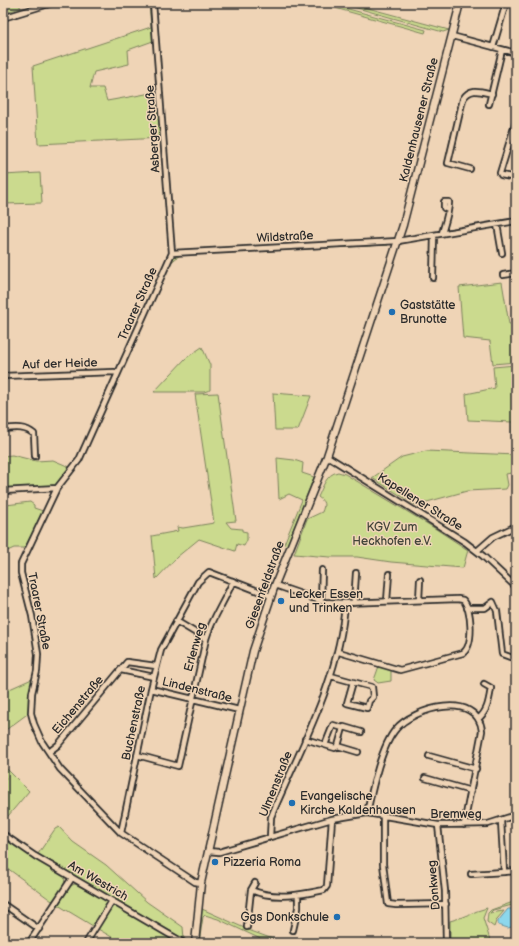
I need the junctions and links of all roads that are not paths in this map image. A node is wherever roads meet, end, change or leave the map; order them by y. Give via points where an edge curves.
1 (52, 3) edge
2 (152, 3) edge
3 (460, 3) edge
4 (506, 3) edge
5 (3, 18) edge
6 (452, 36) junction
7 (493, 47) junction
8 (502, 50) junction
9 (516, 53) edge
10 (492, 94) junction
11 (489, 104) dead end
12 (516, 121) edge
13 (470, 169) dead end
14 (516, 178) edge
15 (448, 210) dead end
16 (516, 221) edge
17 (497, 224) junction
18 (442, 233) junction
19 (434, 235) junction
20 (398, 244) junction
21 (172, 253) junction
22 (502, 253) dead end
23 (516, 273) edge
24 (503, 276) dead end
25 (433, 278) dead end
26 (118, 373) junction
27 (3, 376) edge
28 (3, 429) edge
29 (35, 456) dead end
30 (327, 456) junction
31 (57, 488) junction
32 (3, 492) edge
33 (516, 526) edge
34 (477, 551) junction
35 (322, 570) dead end
36 (356, 573) dead end
37 (388, 574) dead end
38 (420, 580) dead end
39 (233, 581) junction
40 (275, 585) junction
41 (516, 587) edge
42 (271, 596) junction
43 (419, 600) junction
44 (321, 601) junction
45 (387, 602) junction
46 (346, 603) junction
47 (354, 603) junction
48 (468, 608) junction
49 (176, 621) junction
50 (206, 638) junction
51 (339, 652) junction
52 (510, 657) dead end
53 (156, 666) junction
54 (121, 670) junction
55 (331, 676) junction
56 (154, 677) junction
57 (353, 682) junction
58 (484, 684) dead end
59 (151, 689) junction
60 (192, 699) junction
61 (239, 710) junction
62 (478, 719) junction
63 (343, 728) junction
64 (360, 732) dead end
65 (305, 739) junction
66 (324, 745) junction
67 (338, 746) junction
68 (49, 752) junction
69 (358, 752) dead end
70 (136, 756) junction
71 (429, 756) dead end
72 (476, 769) junction
73 (425, 778) dead end
74 (471, 791) junction
75 (367, 813) junction
76 (383, 815) junction
77 (516, 815) edge
78 (332, 819) junction
79 (501, 821) junction
80 (438, 825) junction
81 (464, 825) junction
82 (121, 833) junction
83 (3, 834) edge
84 (270, 837) junction
85 (208, 851) junction
86 (516, 871) edge
87 (504, 872) junction
88 (471, 874) dead end
89 (72, 878) junction
90 (201, 883) junction
91 (255, 883) dead end
92 (252, 890) junction
93 (298, 896) junction
94 (112, 900) junction
95 (3, 904) edge
96 (446, 904) junction
97 (247, 927) dead end
98 (39, 930) junction
99 (294, 930) dead end
100 (30, 943) edge
101 (86, 943) edge
102 (184, 943) edge
103 (195, 943) edge
104 (446, 943) edge

1 - 5 street
2 - 21 street, Asberger Straße
3 - 6 main road, Kaldenhausener Straße
4 - 7 street
6 - 7 street
6 - 20 main road, Kaldenhausener Straße
7 - 8 street
8 - 9 street
8 - 10 street
10 - 11 street
10 - 13 street via 475,90 463,99 448,163
12 - 14 street via 500,175
15 - 18 street
16 - 17 street, Wildstraße
17 - 18 street, Wildstraße
17 - 22 street
18 - 19 street, Wildstraße
19 - 20 street, Wildstraße
19 - 25 street
20 - 21 street, Wildstraße
20 - 30 main road, Giesenfeldstraße
21 - 26 street, Traarer Straße
23 - 24 street
26 - 27 street, Auf der Heide
26 - 31 street, Traarer Straße via 79,460
28 - 29 street via 30,430 34,434
30 - 34 street, Kapellener Straße via 452,532
30 - 40 main road, Giesenfeldstraße
31 - 32 street
31 - 68 street, Traarer Straße via 21,564 38,654 31,713 37,732
33 - 34 street via 493,537
34 - 41 street, Kapellener Straße
35 - 44 street
36 - 47 street
37 - 45 street
38 - 43 street
39 - 42 street, Buchenstraße
39 - 49 street, Buchenstraße via 214,573 206,573 198,582
39 - 50 street, Erlenweg
40 - 42 main road, Giesenfeldstraße
40 - 44 street
42 - 61 main road, Giesenfeldstraße via 253,651
43 - 45 street
43 - 48 street via 458,599 463,600
44 - 46 street
45 - 47 street
46 - 47 street
46 - 51 street, Ulmenstraße
48 - 51 street via 470,638 467,651 463,653 400,670
48 - 52 street via 485,608 493,602 497,611 502,654
49 - 50 street
49 - 53 street, Buchenstraße
50 - 60 street, Erlenweg
51 - 55 street, Ulmenstraße
53 - 54 street, Eichenstraße via 127,662
53 - 56 street, Buchenstraße
54 - 56 street
54 - 68 street, Eichenstraße via 58,745
55 - 57 street
55 - 65 street, Ulmenstraße
56 - 59 street, Buchenstraße
57 - 57 street via 347,703 367,708 373,697 372,688
58 - 62 street via 492,688 487,707
59 - 60 street, Lindenstraße
59 - 70 street, Buchenstraße
60 - 61 street, Lindenstraße
60 - 70 street, Erlenweg via 178,766
61 - 85 main road, Giesenfeldstraße
62 - 72 street via 482,731
62 - 75 street via 464,708 445,706 436,707 411,718 396,728 381,761
63 - 64 street
63 - 66 street via 332,725
63 - 67 street
65 - 66 street
65 - 84 street, Ulmenstraße via 271,817
66 - 67 street via 335,748
67 - 69 street
68 - 82 street, Traarer Straße via 73,784
70 - 82 street, Buchenstraße
71 - 72 street
72 - 74 street
73 - 74 street
74 - 81 street
75 - 76 street, Bremweg
75 - 78 street, Bremweg
76 - 80 street, Bremweg
76 - 96 street via 383,864 388,904
77 - 79 street, Bremweg
78 - 84 street, Bremweg
78 - 93 street via 327,886 324,890
79 - 81 street, Bremweg
79 - 87 street
80 - 81 street, Bremweg
80 - 96 street, Donkweg
82 - 90 street, Traarer Straße
83 - 89 street, Am Westrich
84 - 85 street, Bremweg via 219,852
85 - 90 main road, Giesenfeldstraße
86 - 87 street
87 - 88 street
89 - 94 street, Am Westrich
89 - 98 street
90 - 103 main road, Giesenfeldstraße
91 - 92 street
92 - 93 street via 258,893
92 - 97 street
93 - 99 street
94 - 101 street
94 - 102 street, Am Westrich
95 - 98 street
96 - 104 street, Donkweg
98 - 100 street

